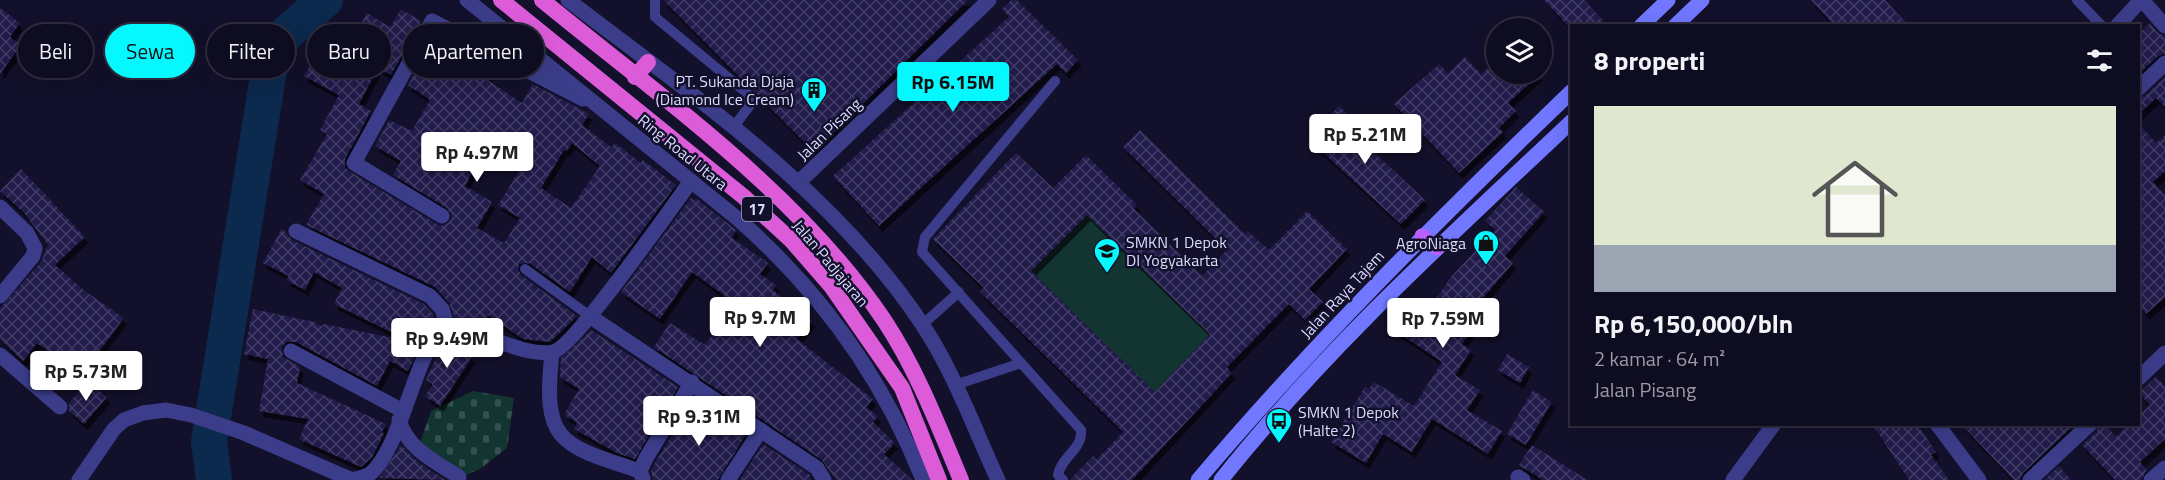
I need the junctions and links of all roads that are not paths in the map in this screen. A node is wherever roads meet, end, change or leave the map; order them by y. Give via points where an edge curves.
1 (467, 0) edge
2 (501, 0) edge
3 (542, 0) edge
4 (568, 0) edge
5 (656, 0) edge
6 (989, 0) edge
7 (1668, 0) edge
8 (1702, 0) edge
9 (2077, 0) edge
10 (2142, 0) edge
11 (1643, 24) edge
12 (1677, 24) edge
13 (2100, 24) edge
14 (2119, 24) edge
15 (2165, 26) edge
16 (648, 62) junction
17 (2165, 63) edge
18 (635, 77) junction
19 (1055, 81) dead end
20 (2140, 86) edge
21 (1570, 93) edge
22 (601, 108) junction
23 (1570, 123) edge
24 (733, 128) junction
25 (691, 181) junction
26 (798, 183) junction
27 (0, 207) edge
28 (442, 216) dead end
29 (296, 231) dead end
30 (1422, 236) junction
31 (1437, 248) junction
32 (525, 269) dead end
33 (959, 292) junction
34 (0, 296) edge
35 (591, 317) junction
36 (922, 324) junction
37 (449, 331) junction
38 (291, 351) dead end
39 (552, 353) junction
40 (2165, 353) edge
41 (0, 355) edge
42 (1021, 363) junction
43 (2140, 377) edge
44 (692, 382) junction
45 (955, 385) junction
46 (60, 407) dead end
47 (401, 416) junction
48 (1773, 426) edge
49 (1938, 426) edge
50 (2088, 426) edge
51 (761, 430) junction
52 (2165, 468) edge
53 (642, 476) edge
54 (460, 479) edge
55 (79, 480) edge
56 (728, 480) edge
57 (824, 480) edge
58 (923, 480) edge
59 (939, 480) edge
60 (961, 480) edge
61 (998, 480) edge
62 (1064, 480) edge
63 (1198, 480) edge
64 (1221, 480) edge
65 (1733, 480) edge
66 (1979, 480) edge
67 (2030, 480) edge
68 (2151, 480) edge

1 - 22 street, Ring Road Utara
2 - 59 highway, Jalan Padjajaran / 17 via 744,197 791,240 831,286 902,388
3 - 18 highway, Jalan Padjajaran / 17
4 - 16 street
5 - 24 lane via 655,17 748,94 750,105
6 - 26 street, Jalan Pisang
7 - 11 main road
8 - 12 main road
9 - 13 lane
10 - 14 street
10 - 15 street
16 - 18 highway
16 - 24 street
17 - 20 street
18 - 60 highway, Jalan Padjajaran / 17 via 759,178 846,267 885,321 919,379
19 - 33 lane via 925,237 922,252
21 - 30 main road, Jalan Raya Tajem
22 - 25 street, Ring Road Utara
22 - 28 street via 432,21 354,163
23 - 31 main road, Jalan Raya Tajem
24 - 26 street
25 - 35 street
25 - 58 street, Ring Road Utara via 781,257 818,299 877,384
26 - 36 street via 868,255
27 - 34 street via 27,233 35,248 33,256
29 - 37 street via 430,296 442,309
30 - 31 main road
30 - 63 main road, Jalan Raya Tajem via 1257,410
31 - 64 main road, Jalan Raya Tajem via 1269,419
32 - 35 lane
33 - 36 lane
33 - 42 lane
35 - 39 street via 573,338
35 - 44 street
36 - 45 street
37 - 39 street
37 - 47 street via 442,331 432,341
38 - 47 street
39 - 53 street via 548,393 555,427 563,438 588,454
40 - 43 street
41 - 46 street
42 - 45 lane
42 - 62 lane via 1081,430 1079,443 1059,467 1058,475
44 - 51 street
44 - 53 street
45 - 61 street
47 - 54 street via 402,430 418,451
47 - 55 street via 376,466 368,476 352,480 243,433 190,415 166,410 143,413 124,420 114,429
48 - 65 street
49 - 66 street
50 - 67 street
51 - 56 street
51 - 57 street via 817,468
52 - 68 street

